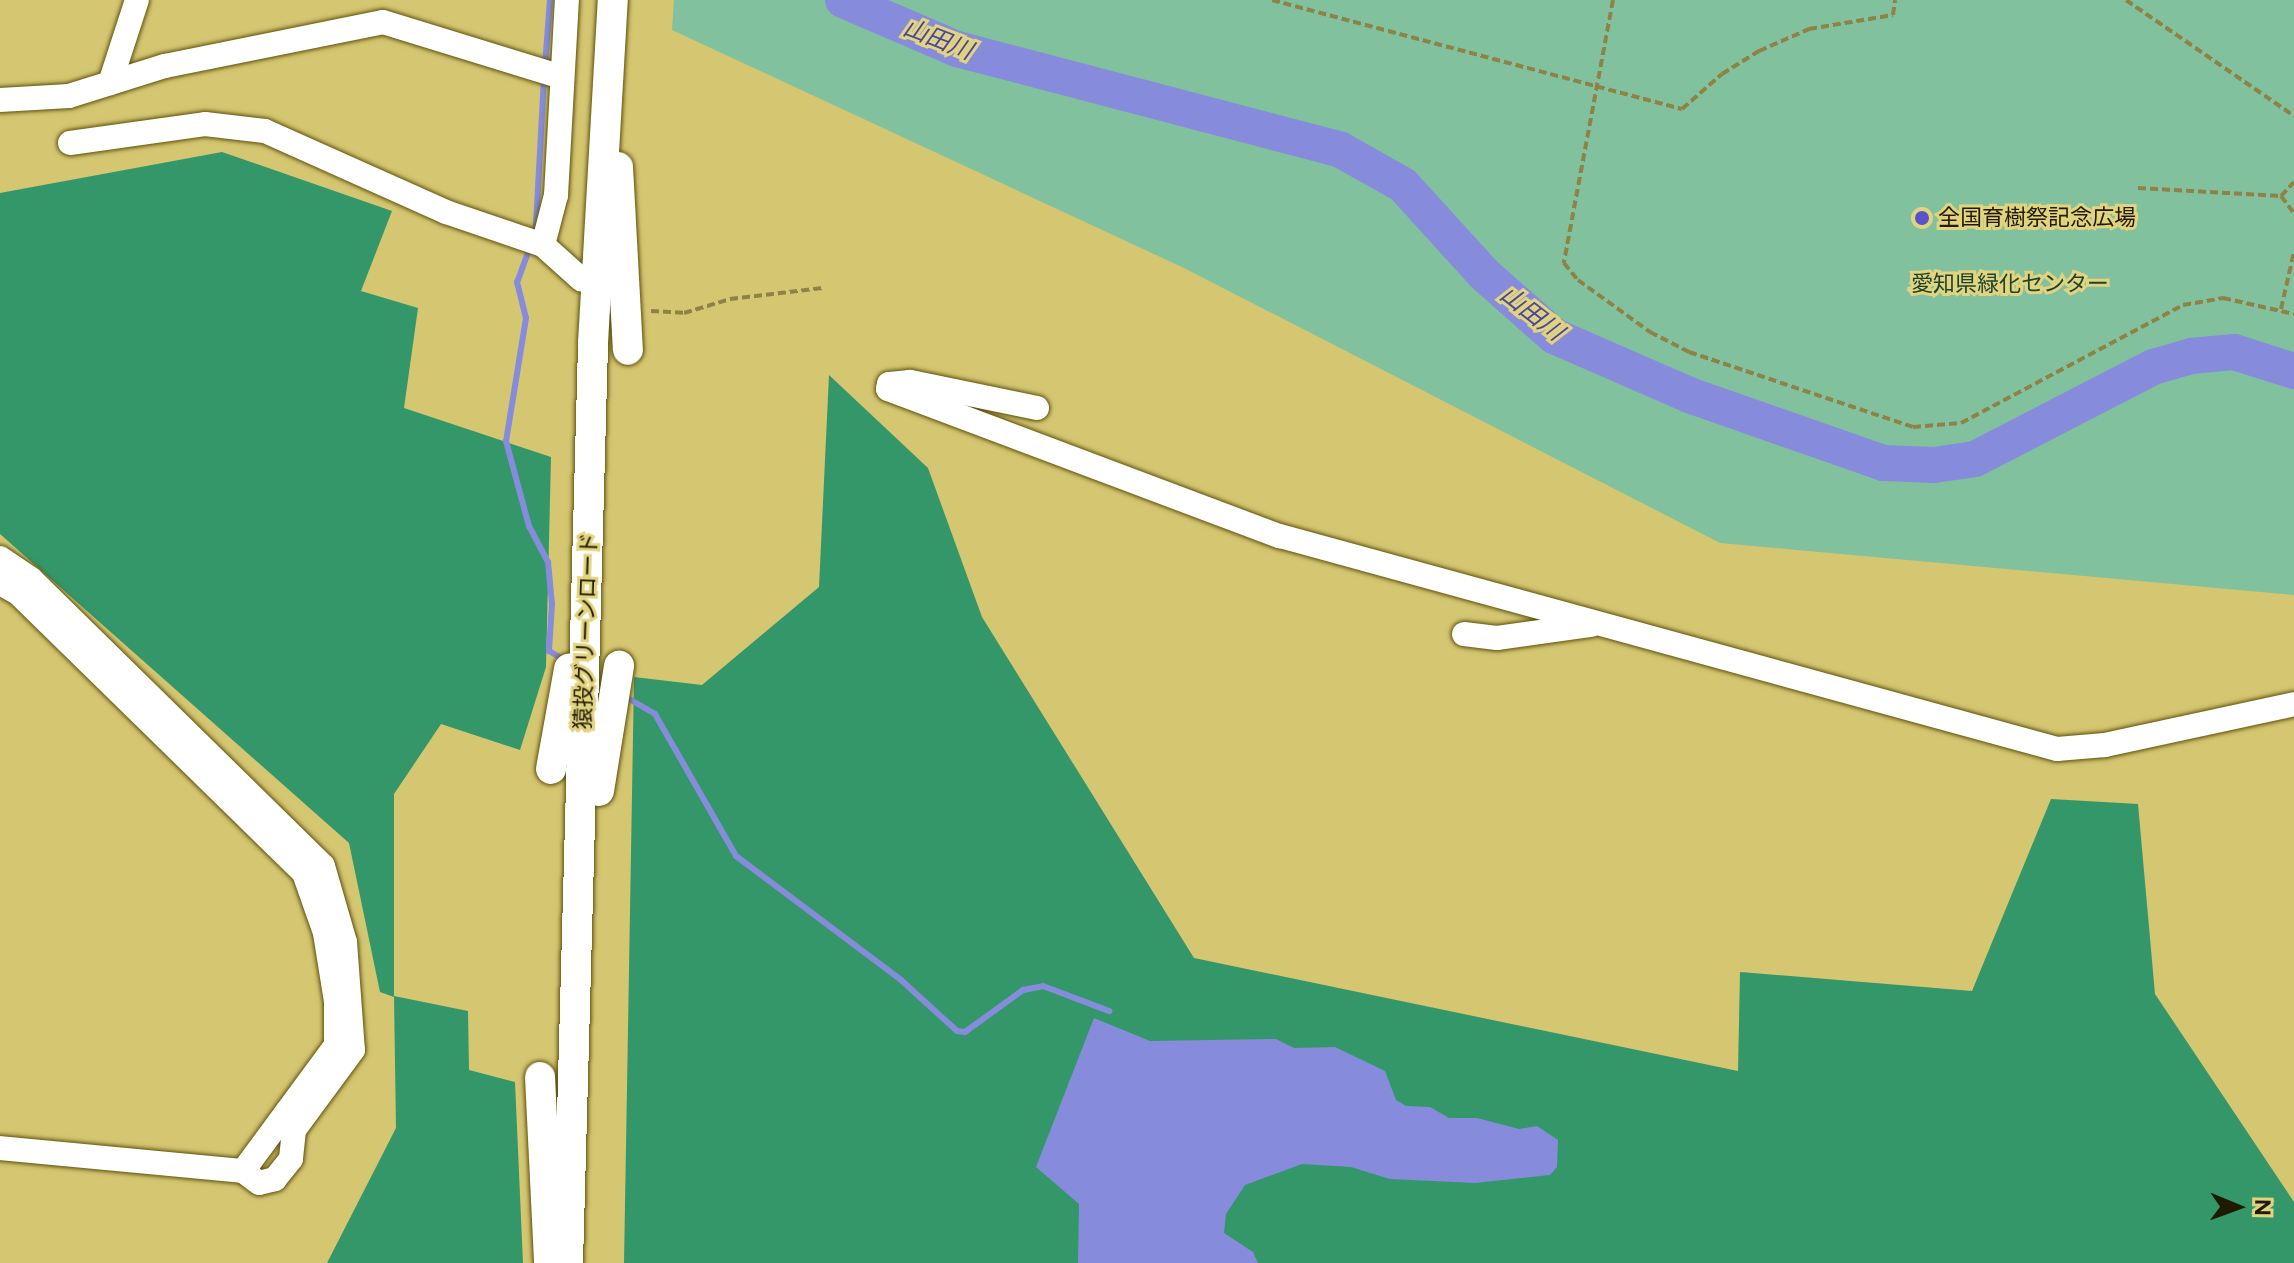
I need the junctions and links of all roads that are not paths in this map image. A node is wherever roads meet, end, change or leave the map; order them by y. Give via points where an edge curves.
1 (137, 0) edge
2 (567, 0) edge
3 (612, 9) edge
4 (562, 77) junction
5 (110, 83) junction
6 (0, 100) edge
7 (70, 143) dead end
8 (543, 245) junction
9 (582, 280) dead end
10 (593, 343) junction
11 (628, 350) dead end
12 (1037, 408) dead end
13 (0, 558) edge
14 (0, 583) edge
15 (1591, 625) junction
16 (1464, 634) dead end
17 (619, 666) dead end
18 (2294, 704) edge
19 (551, 769) dead end
20 (540, 1077) dead end
21 (0, 1148) edge
22 (243, 1171) junction
23 (570, 1202) junction
24 (549, 1263) edge
25 (568, 1263) edge

1 - 5 street
2 - 4 street
3 - 10 main road, 猿投グリーンロード
3 - 11 main road
4 - 5 street via 383,22 165,66
4 - 8 street via 556,195
5 - 6 street via 69,96
7 - 8 street via 205,124 265,131 446,212
8 - 9 street
10 - 19 main road via 573,641
10 - 23 main road, 猿投グリーンロード
12 - 15 street via 910,382 889,384 888,389 1280,536 1567,611
13 - 22 street via 31,579 323,866 345,942 353,1050 294,1130 291,1159 275,1179 259,1183
14 - 22 street via 18,593 304,873 325,933 336,1002 336,1045
15 - 16 street via 1497,638
15 - 18 street via 2057,749 2105,745
17 - 23 main road via 594,839 578,1151
20 - 24 main road
21 - 22 street
23 - 25 main road, 猿投グリーンロード

